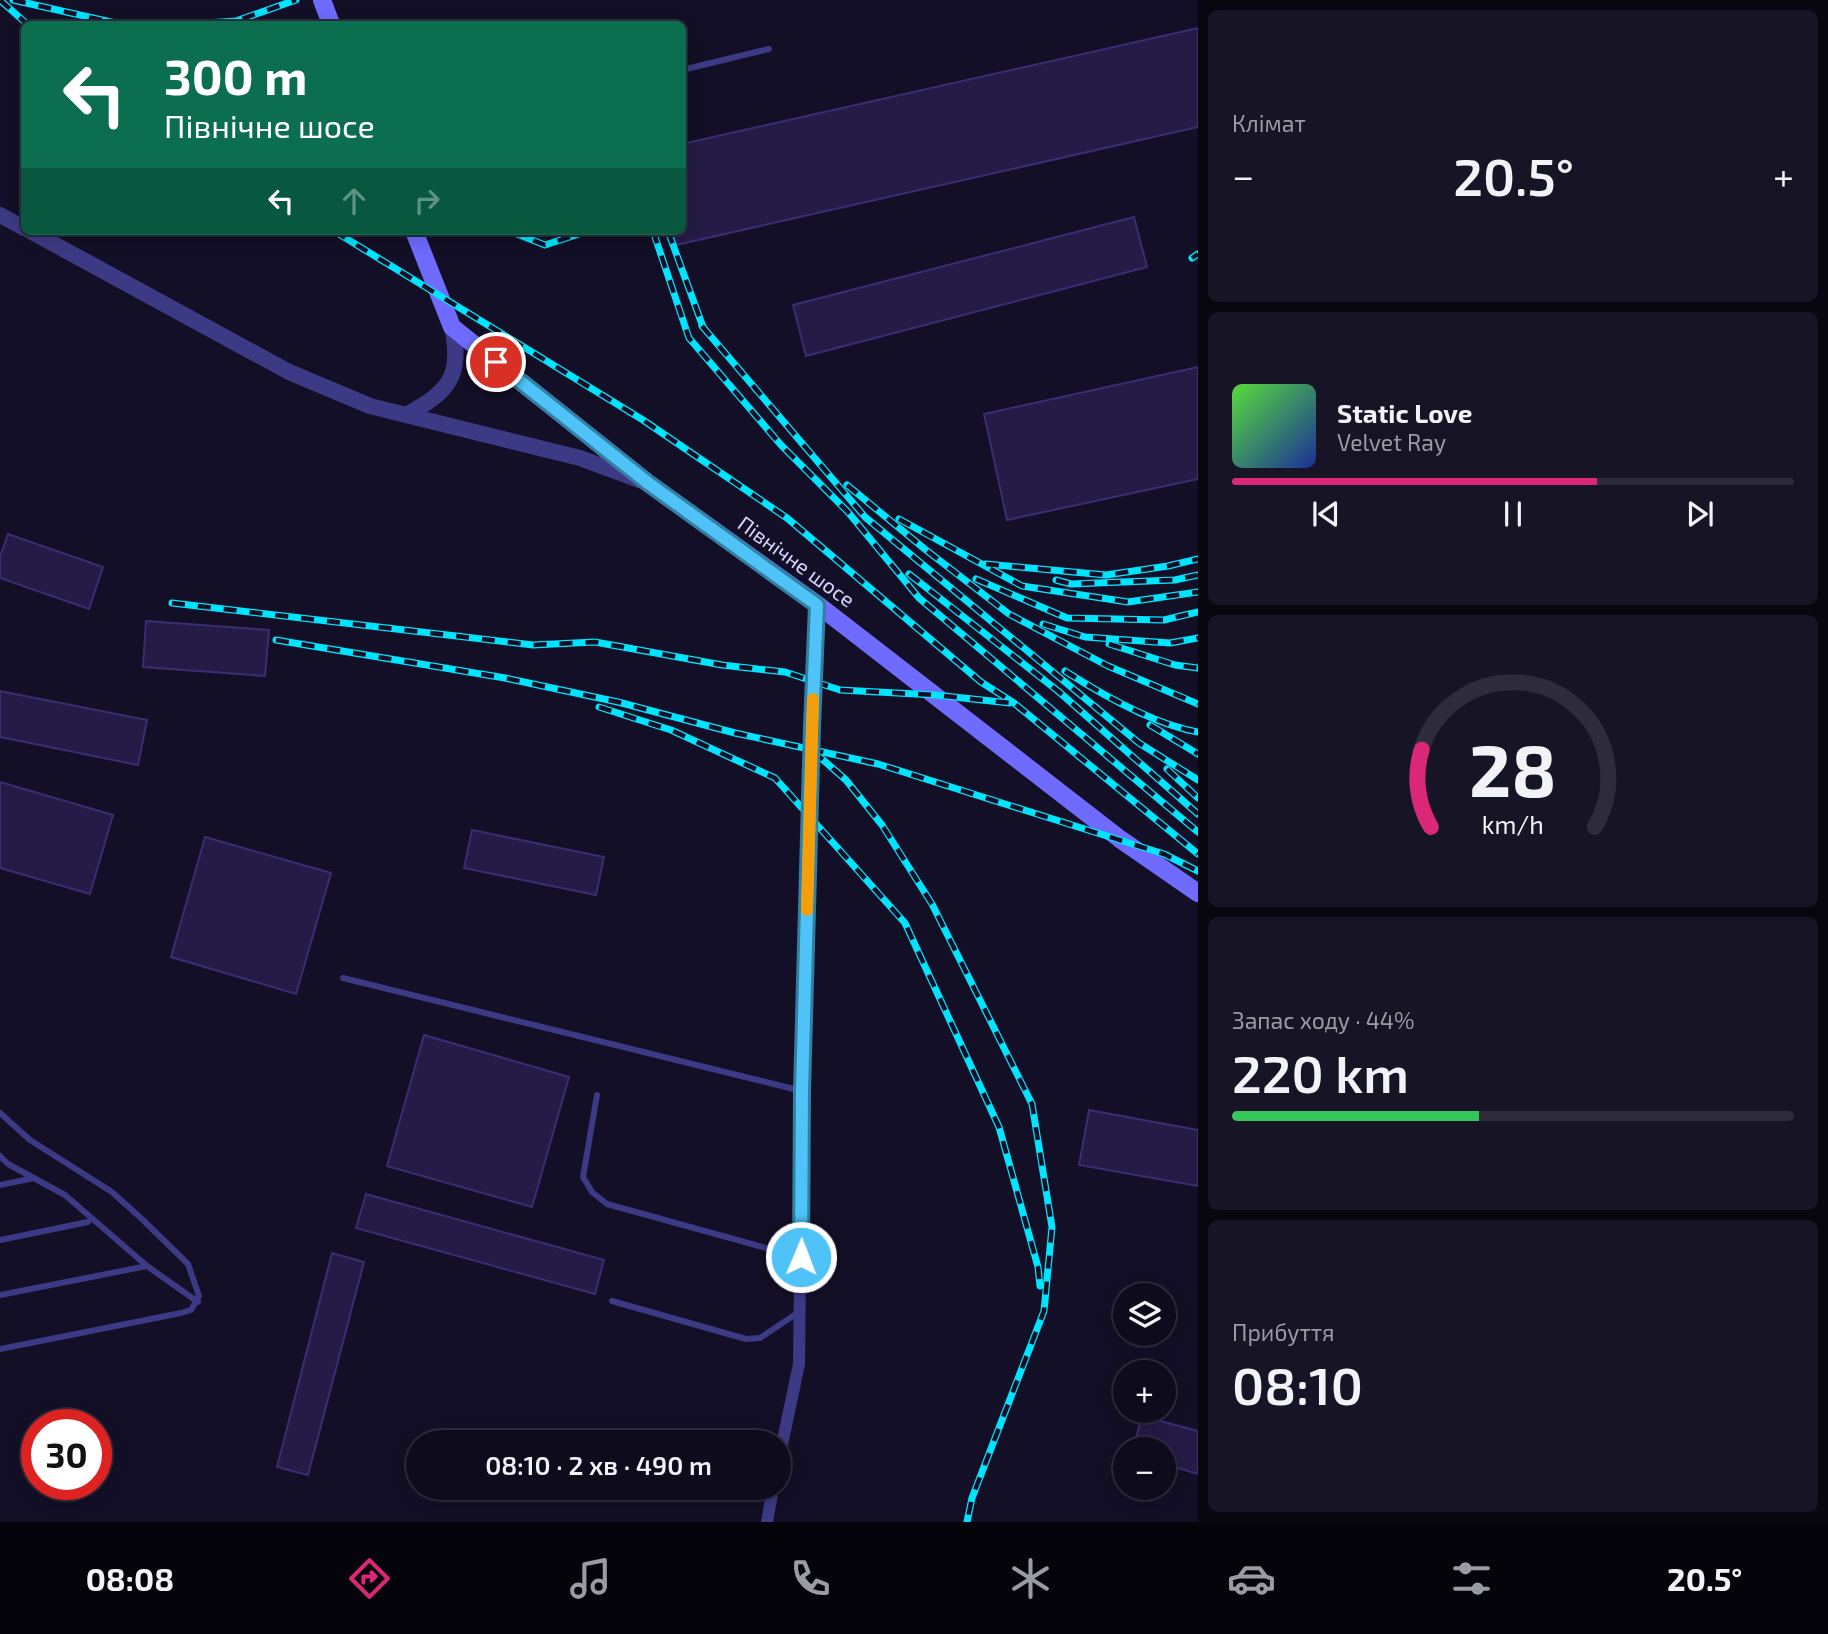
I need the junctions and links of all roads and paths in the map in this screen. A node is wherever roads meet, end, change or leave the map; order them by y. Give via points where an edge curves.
1 (322, 0) edge
2 (330, 21) edge
3 (769, 50) dead end
4 (686, 70) edge
5 (0, 215) edge
6 (21, 226) edge
7 (37, 235) edge
8 (417, 235) edge
9 (452, 327) junction
10 (406, 415) junction
11 (648, 483) junction
12 (817, 605) junction
13 (1198, 893) edge
14 (343, 978) dead end
15 (802, 1091) junction
16 (597, 1096) dead end
17 (0, 1113) edge
18 (0, 1156) edge
19 (34, 1178) junction
20 (0, 1185) edge
21 (88, 1222) dead end
22 (0, 1240) edge
23 (801, 1257) junction
24 (146, 1266) junction
25 (0, 1295) edge
26 (612, 1301) dead end
27 (198, 1302) junction
28 (800, 1311) junction
29 (0, 1349) edge
30 (785, 1430) edge
31 (771, 1500) edge
32 (767, 1522) edge

1 - 2 main road
3 - 4 lane
5 - 6 street
7 - 10 street via 289,372 370,406
8 - 9 main road
9 - 10 street via 458,352 454,373 430,402
9 - 11 main road, Північне шосе
10 - 11 street via 580,458
11 - 12 main road, Північне шосе
12 - 13 main road, Північне шосе via 1120,839
12 - 15 street
14 - 15 lane
15 - 23 street
16 - 23 lane via 583,1177 607,1204
17 - 27 lane via 30,1140 112,1192 143,1220 188,1264
18 - 19 lane
19 - 20 lane
19 - 24 lane via 65,1195
21 - 22 lane
23 - 28 street
24 - 25 lane
24 - 27 lane
26 - 28 lane via 746,1339 760,1338
27 - 29 lane via 181,1313
28 - 30 street via 799,1364
31 - 32 street

